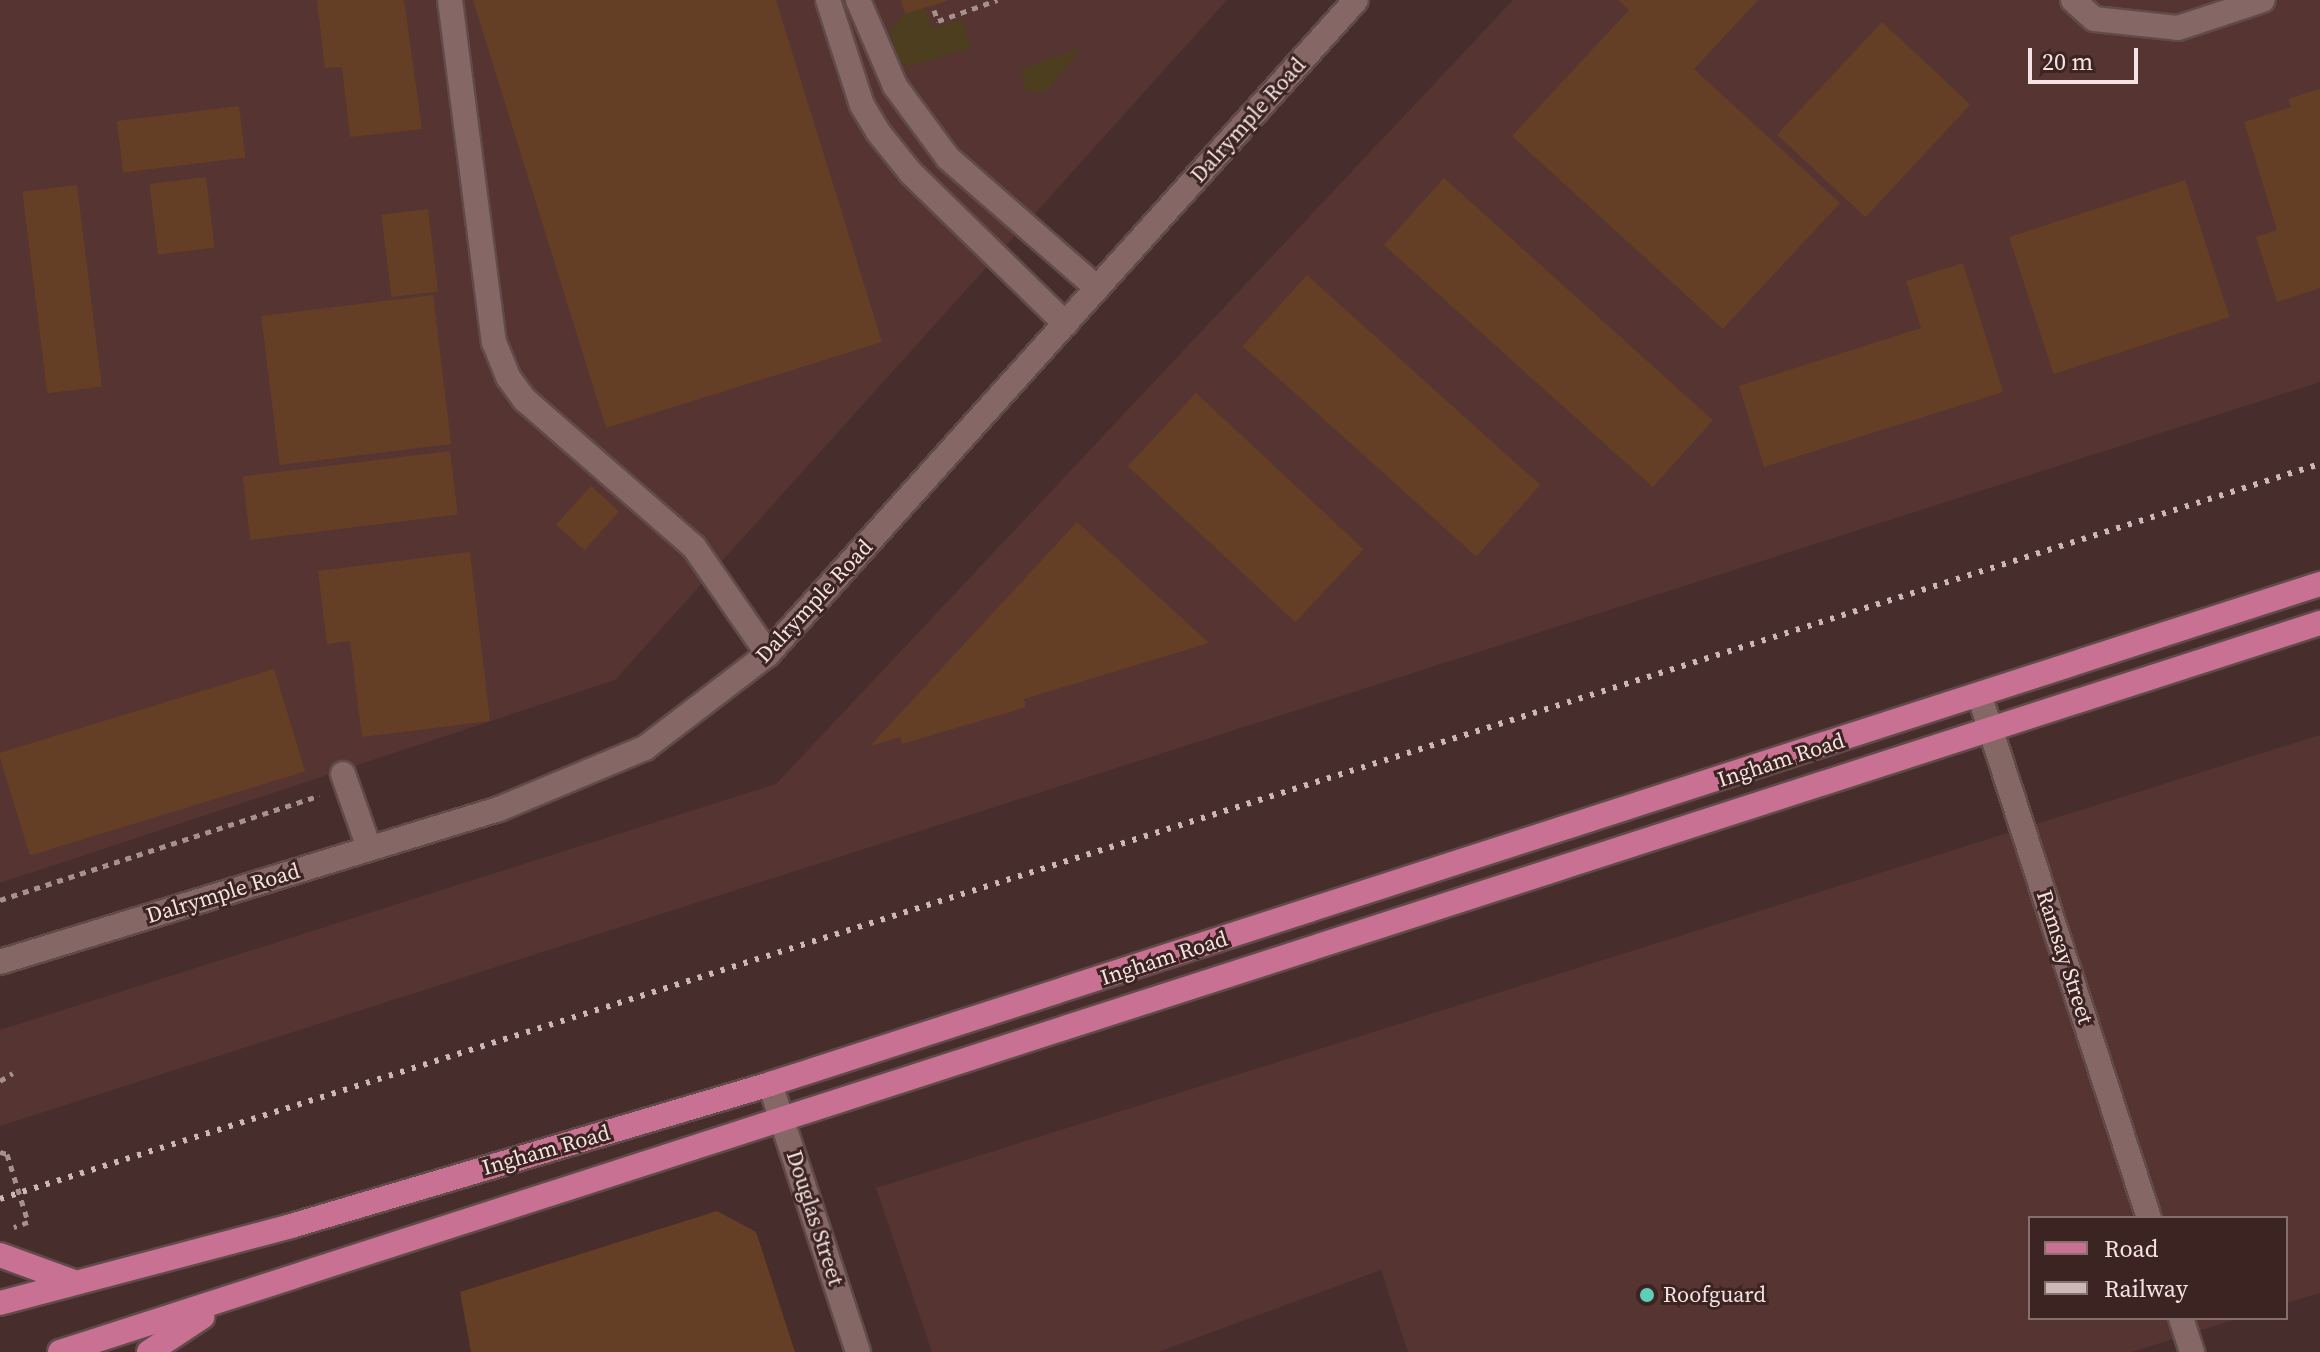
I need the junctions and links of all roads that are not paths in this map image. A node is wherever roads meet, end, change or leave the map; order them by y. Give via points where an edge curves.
1 (450, 0) edge
2 (828, 0) edge
3 (858, 0) edge
4 (1356, 0) edge
5 (2073, 0) edge
6 (2263, 0) edge
7 (1097, 288) junction
8 (1066, 324) junction
9 (2320, 584) edge
10 (2320, 623) edge
11 (768, 654) junction
12 (1980, 697) junction
13 (1992, 729) junction
14 (345, 780) road end
15 (369, 848) junction
16 (0, 962) edge
17 (770, 1084) junction
18 (783, 1117) junction
19 (2148, 1216) edge
20 (0, 1255) edge
21 (71, 1281) junction
22 (225, 1302) junction
23 (0, 1303) edge
24 (2182, 1320) edge
25 (60, 1352) edge
26 (149, 1352) edge
27 (858, 1352) edge
28 (2192, 1352) edge

1 - 11 street via 494,342 508,377 525,400 694,547
2 - 8 street via 862,105 878,132 911,173
3 - 7 street via 895,86 948,158
4 - 7 street, Dalrymple Road
5 - 6 street via 2094,19 2178,28
7 - 8 street, Dalrymple Road
8 - 11 street, Dalrymple Road
9 - 12 main road, Ingham Road
10 - 13 main road, Ingham Road
11 - 15 street, Dalrymple Road via 645,748 499,809
12 - 13 street, Ramsay Street
12 - 17 main road, Ingham Road
13 - 18 main road, Ingham Road
13 - 19 street, Ramsay Street
14 - 15 street
15 - 16 street, Dalrymple Road
17 - 18 street, Douglas Street
17 - 21 main road, Ingham Road via 291,1226
18 - 22 main road, Ingham Road
18 - 27 street, Douglas Street
20 - 21 main road
21 - 23 main road, Ingham Road
22 - 25 main road, Ingham Road
22 - 26 main road
24 - 28 street

